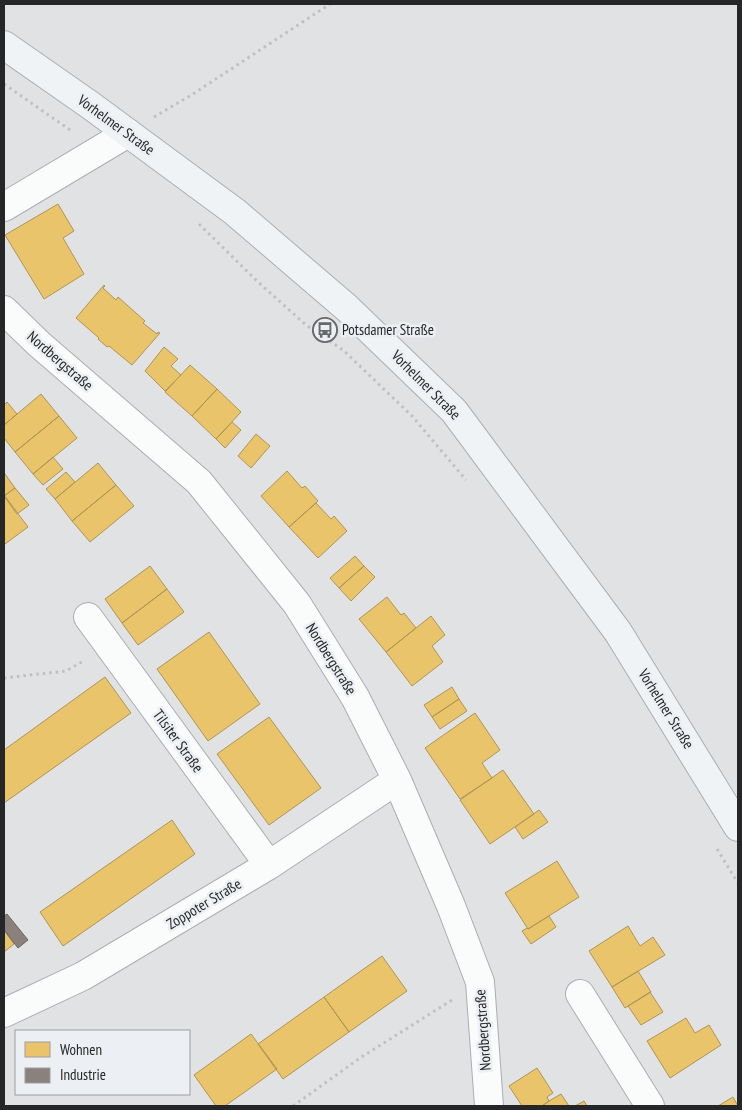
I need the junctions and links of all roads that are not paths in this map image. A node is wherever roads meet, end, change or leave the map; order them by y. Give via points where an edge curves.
1 (4, 45) edge
2 (128, 133) junction
3 (4, 207) edge
4 (4, 310) edge
5 (88, 617) dead end
6 (397, 780) junction
7 (738, 827) edge
8 (269, 865) junction
9 (580, 994) dead end
10 (4, 1012) edge
11 (488, 1106) edge
12 (650, 1106) edge

1 - 2 main road, Vorhelmer Straße
2 - 3 street
2 - 7 main road, Vorhelmer Straße via 235,212 347,308 454,411 618,632
4 - 6 street, Nordbergstraße via 199,482 297,604 355,697
5 - 8 street, Tilsiter Straße
6 - 8 street, Zoppoter Straße
6 - 11 street, Nordbergstraße via 480,982
8 - 10 street, Zoppoter Straße via 83,976
9 - 12 street

